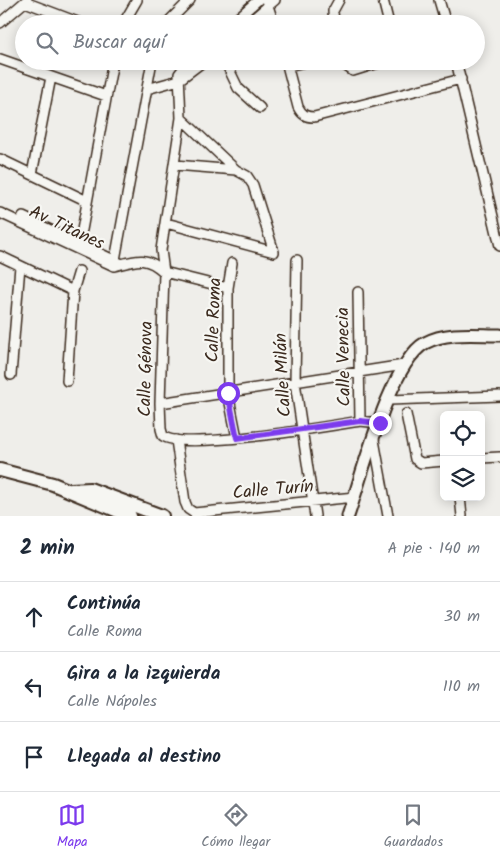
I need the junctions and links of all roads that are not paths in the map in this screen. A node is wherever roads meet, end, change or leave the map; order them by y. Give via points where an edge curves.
1 (137, 0) edge
2 (190, 0) edge
3 (258, 0) edge
4 (340, 0) edge
5 (383, 0) edge
6 (439, 0) edge
7 (26, 1) edge
8 (270, 2) edge
9 (61, 15) edge
10 (128, 15) edge
11 (175, 15) edge
12 (241, 15) edge
13 (256, 15) edge
14 (272, 15) edge
15 (333, 15) edge
16 (387, 15) edge
17 (443, 15) edge
18 (0, 23) edge
19 (0, 59) edge
20 (15, 64) edge
21 (32, 70) edge
22 (111, 70) edge
23 (150, 70) edge
24 (182, 70) edge
25 (192, 70) edge
26 (229, 70) edge
27 (289, 70) edge
28 (458, 70) edge
29 (52, 77) junction
30 (461, 79) junction
31 (179, 80) junction
32 (147, 89) junction
33 (106, 96) junction
34 (260, 108) dead end
35 (181, 118) junction
36 (0, 159) edge
37 (175, 164) junction
38 (236, 170) junction
39 (32, 174) junction
40 (87, 201) junction
41 (495, 203) edge
42 (0, 207) edge
43 (0, 213) edge
44 (166, 223) junction
45 (82, 230) dead end
46 (500, 246) edge
47 (0, 256) edge
48 (297, 260) dead end
49 (118, 262) junction
50 (232, 263) dead end
51 (20, 266) junction
52 (79, 271) dead end
53 (164, 272) junction
54 (228, 288) junction
55 (73, 291) junction
56 (358, 292) dead end
57 (500, 335) edge
58 (404, 365) junction
59 (358, 372) junction
60 (11, 375) dead end
61 (67, 381) dead end
62 (295, 382) junction
63 (228, 393) junction
64 (500, 396) edge
65 (389, 400) junction
66 (160, 403) junction
67 (406, 414) dead end
68 (360, 421) junction
69 (380, 423) junction
70 (301, 430) junction
71 (237, 438) junction
72 (176, 440) junction
73 (374, 440) junction
74 (500, 457) edge
75 (485, 458) edge
76 (440, 461) edge
77 (0, 470) edge
78 (71, 490) junction
79 (355, 497) junction
80 (460, 501) edge
81 (312, 502) junction
82 (130, 516) edge
83 (162, 516) edge
84 (315, 516) edge
85 (348, 516) edge
86 (388, 516) edge
87 (462, 516) edge

1 - 10 street
2 - 11 street
3 - 12 street
4 - 15 street
5 - 16 street
6 - 17 street
7 - 9 street
7 - 18 street
8 - 13 street
8 - 14 street
19 - 20 street
21 - 29 street
22 - 33 street
23 - 32 street
24 - 31 street
25 - 31 street
26 - 34 street via 238,88
27 - 30 street via 300,112 308,117
28 - 30 street
29 - 33 street
29 - 39 street
30 - 41 street
31 - 32 street
31 - 35 street, Calle Génova
32 - 49 street
33 - 40 street
35 - 37 street, Calle Génova
35 - 38 street
36 - 39 street
37 - 38 street
37 - 44 street, Calle Génova
38 - 44 street via 247,176 253,185 274,252
39 - 40 street
40 - 45 street
41 - 46 street
42 - 49 street, Av Titanes
43 - 49 street, Av Titanes via 114,266
44 - 53 street, Calle Génova via 161,250
47 - 51 street
48 - 62 street, Calle Milán
49 - 53 street via 140,259
50 - 54 street, Calle Roma
51 - 55 street
51 - 60 street
52 - 55 street
53 - 54 street
53 - 66 street, Calle Génova
54 - 63 street, Calle Roma
55 - 61 street
56 - 59 street, Calle Venecia
57 - 58 street via 440,337 424,344
58 - 59 street
58 - 65 street
59 - 62 street
59 - 68 street, Calle Venecia
62 - 63 street
62 - 70 street, Calle Milán
63 - 66 street
63 - 71 street, Calle Roma
64 - 65 street
65 - 69 street
66 - 72 street, Calle Génova via 163,436
67 - 76 street via 413,456 421,463
68 - 69 street
68 - 70 street
69 - 73 street
70 - 71 street
70 - 81 street, Calle Milán
71 - 72 street
72 - 81 street, Calle Turín via 185,502 194,513
73 - 79 street
73 - 86 street
74 - 75 street
77 - 78 main road
78 - 82 main road
78 - 83 main road via 90,489
79 - 81 street, Calle Turín
79 - 85 street
80 - 87 street
81 - 84 street, Calle Milán

